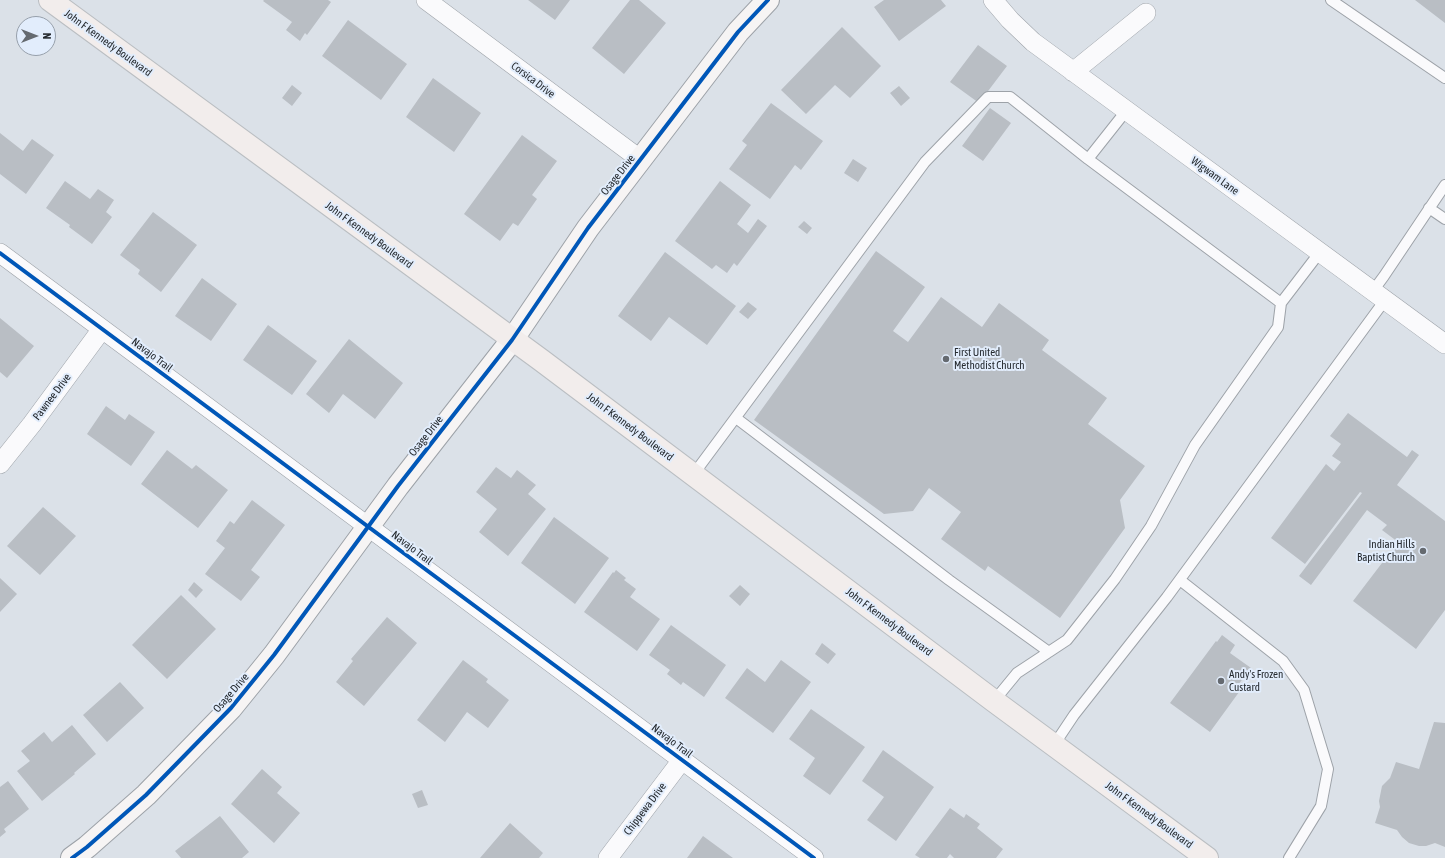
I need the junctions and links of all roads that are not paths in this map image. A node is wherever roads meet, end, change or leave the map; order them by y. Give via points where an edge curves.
1 (50, 0) edge
2 (426, 0) edge
3 (768, 0) edge
4 (993, 0) edge
5 (1332, 0) edge
6 (1146, 13) dead end
7 (1073, 72) junction
8 (1445, 78) edge
9 (1126, 111) junction
10 (1088, 159) junction
11 (641, 160) junction
12 (1445, 185) edge
13 (1429, 208) junction
14 (1445, 219) edge
15 (1320, 252) junction
16 (0, 253) edge
17 (1379, 296) junction
18 (1281, 303) junction
19 (102, 329) junction
20 (512, 340) junction
21 (1445, 344) edge
22 (736, 418) junction
23 (0, 464) edge
24 (693, 475) junction
25 (369, 527) junction
26 (1180, 580) junction
27 (1048, 652) junction
28 (994, 701) junction
29 (1054, 745) junction
30 (682, 760) junction
31 (72, 858) edge
32 (608, 858) edge
33 (814, 858) edge
34 (1207, 858) edge
35 (1289, 858) edge

1 - 20 main road, John F Kennedy Boulevard
2 - 11 street, Corsica Drive
3 - 11 street, Osage Drive via 738,32
4 - 7 street, Wigwam Lane via 1033,42
5 - 8 lane
6 - 7 street
7 - 9 street, Wigwam Lane
9 - 10 lane
9 - 15 street, Wigwam Lane
10 - 18 lane
10 - 22 lane via 1010,97 988,97 925,162
11 - 20 street, Osage Drive via 588,228
12 - 13 lane
13 - 14 lane
13 - 17 lane via 1384,276
15 - 17 street, Wigwam Lane
15 - 18 lane
16 - 19 street, Navajo Trail
17 - 21 street, Wigwam Lane
17 - 26 lane
18 - 27 lane via 1278,327 1195,445 1151,526 1115,579 1067,640
19 - 23 street, Pawnee Drive
19 - 25 street, Navajo Trail
20 - 24 main road, John F Kennedy Boulevard
20 - 25 street, Osage Drive
22 - 24 lane
22 - 27 lane
24 - 28 main road, John F Kennedy Boulevard
25 - 30 street, Navajo Trail
25 - 31 street, Osage Drive via 274,655 231,708 146,795
26 - 29 lane via 1074,715
26 - 35 lane via 1283,661 1304,690 1328,769 1321,806
27 - 28 lane via 1017,673
28 - 29 main road, John F Kennedy Boulevard
29 - 34 main road, John F Kennedy Boulevard
30 - 32 street, Chippewa Drive
30 - 33 street, Navajo Trail

